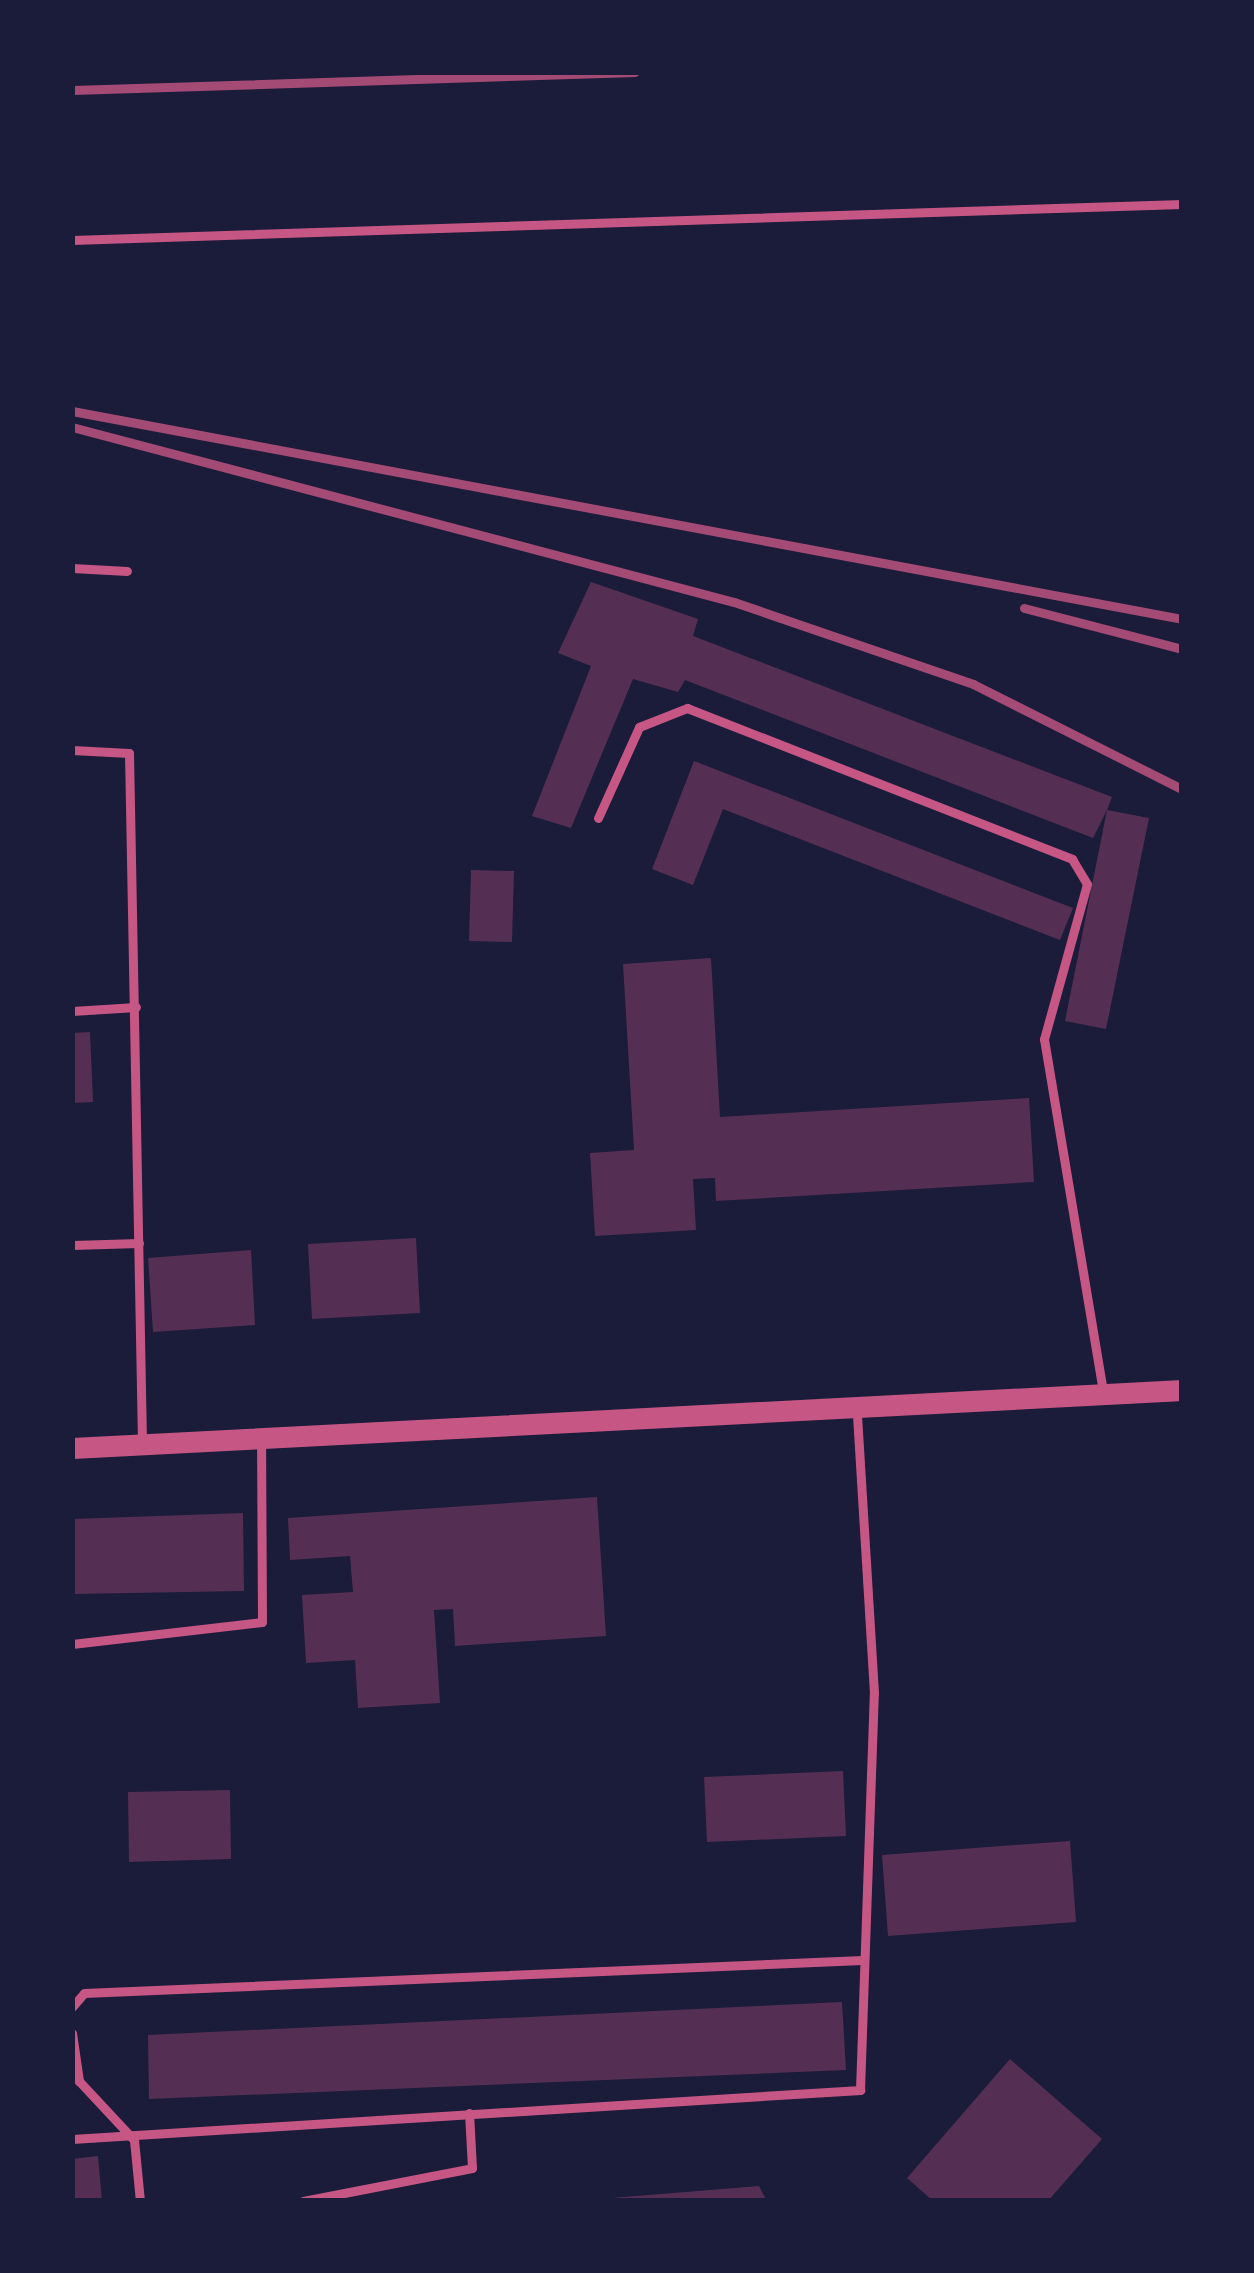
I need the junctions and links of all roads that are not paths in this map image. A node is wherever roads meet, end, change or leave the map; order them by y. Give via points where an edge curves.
1 (1182, 204) edge
2 (72, 240) edge
3 (72, 568) edge
4 (127, 571) dead end
5 (72, 750) edge
6 (598, 818) dead end
7 (136, 1007) junction
8 (72, 1011) edge
9 (139, 1243) junction
10 (72, 1245) edge
11 (1182, 1390) edge
12 (1104, 1397) junction
13 (857, 1412) junction
14 (261, 1440) junction
15 (142, 1442) junction
16 (72, 1448) edge
17 (72, 1644) edge
18 (862, 1960) junction
19 (72, 2007) edge
20 (72, 2033) edge
21 (469, 2114) junction
22 (72, 2139) edge
23 (134, 2140) junction
24 (140, 2201) edge
25 (303, 2201) edge

1 - 2 lane
3 - 4 lane
5 - 7 lane via 129,753
6 - 12 lane via 639,727 688,709 1072,859 1087,884 1044,1039
7 - 8 lane
7 - 9 lane
9 - 10 lane
9 - 15 lane
11 - 12 street
12 - 13 street
13 - 14 street
13 - 18 lane via 874,1693
14 - 15 street
14 - 17 lane via 262,1622
15 - 16 street
18 - 19 lane via 84,1993
18 - 21 lane via 860,2090
20 - 23 lane via 79,2081
21 - 23 lane
21 - 25 lane via 472,2168
22 - 23 lane
23 - 24 lane

